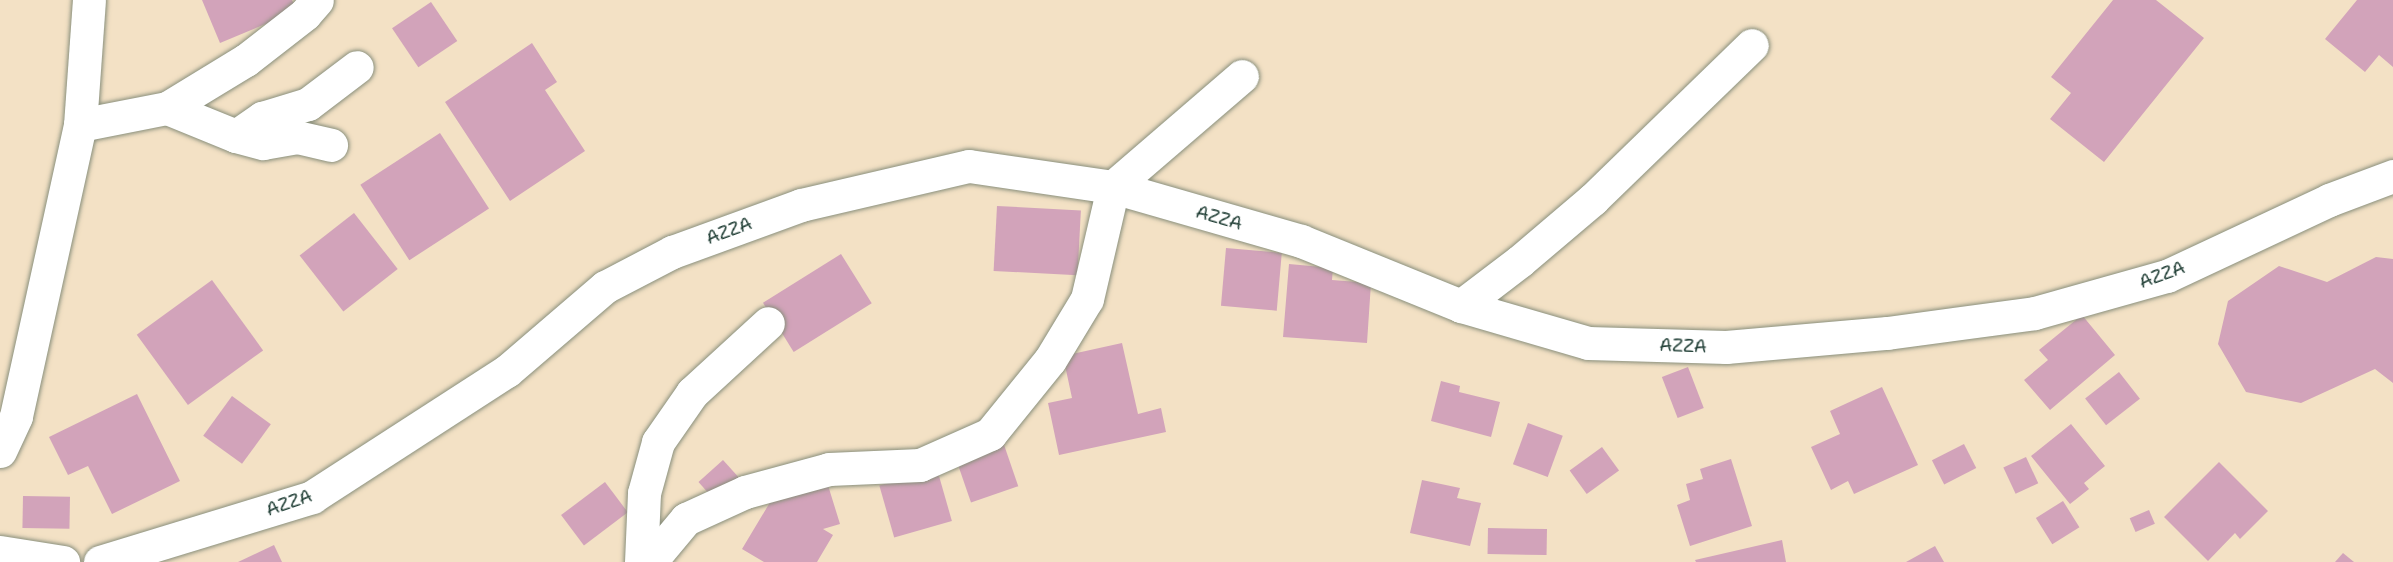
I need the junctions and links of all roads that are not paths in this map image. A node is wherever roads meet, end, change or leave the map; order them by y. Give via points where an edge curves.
1 (89, 0) edge
2 (317, 0) edge
3 (1752, 45) dead end
4 (357, 67) dead end
5 (1242, 76) dead end
6 (167, 108) junction
7 (80, 124) junction
8 (236, 136) junction
9 (332, 145) dead end
10 (2393, 177) edge
11 (1113, 187) junction
12 (1461, 306) junction
13 (768, 323) dead end
14 (0, 451) edge
15 (0, 552) edge
16 (63, 562) edge
17 (100, 562) edge
18 (640, 562) edge
19 (650, 562) edge

1 - 7 street
2 - 6 street via 306,14 246,60
3 - 12 street via 1593,199
4 - 8 street via 309,104 262,117
5 - 11 street
6 - 7 street
6 - 8 street
7 - 14 street via 16,416
8 - 9 street via 263,143 297,137
10 - 12 street, AZZA via 2329,200 2167,276 2035,313 1887,333 1726,347 1588,343
11 - 12 street, AZZA via 1301,241
11 - 17 street, AZZA via 969,166 801,205 672,252 605,287 507,371 312,497
11 - 19 street via 1087,299 1050,360 990,434 920,465 829,469 745,492 686,519
13 - 18 street via 692,393 658,442 644,493
15 - 16 street

